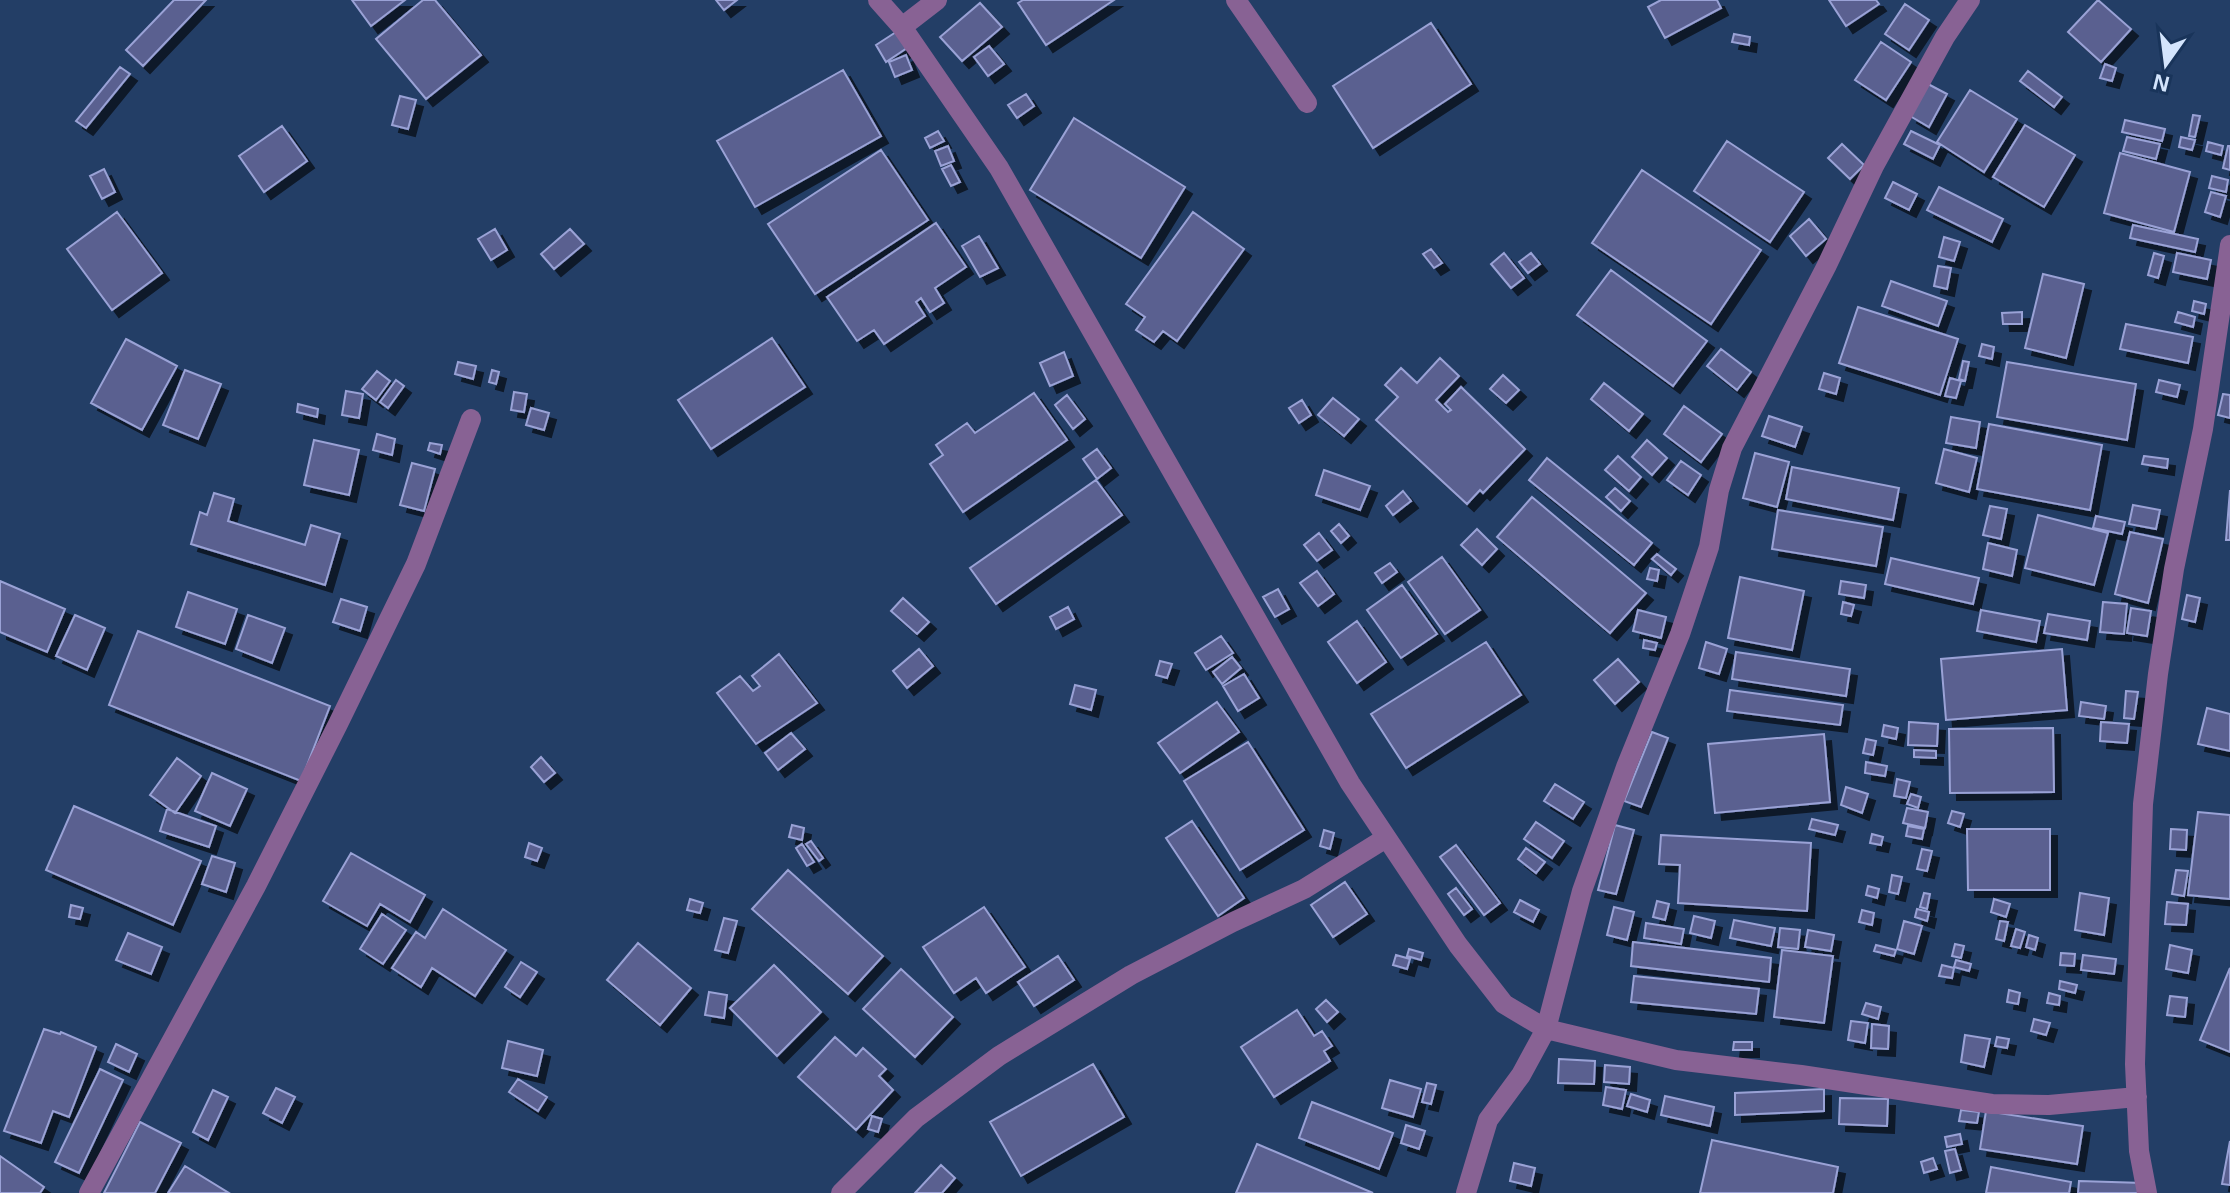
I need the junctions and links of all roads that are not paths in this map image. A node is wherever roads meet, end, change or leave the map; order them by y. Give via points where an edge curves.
1 (878, 0) edge
2 (937, 0) edge
3 (1236, 0) edge
4 (1970, 0) edge
5 (902, 27) junction
6 (1307, 103) dead end
7 (2230, 245) edge
8 (471, 419) dead end
9 (1386, 838) junction
10 (1546, 1029) junction
11 (2137, 1097) junction
12 (89, 1193) edge
13 (841, 1193) edge
14 (1466, 1193) edge
15 (2147, 1193) edge

1 - 5 street
2 - 5 street
3 - 6 street
4 - 10 street via 1874,166 1732,448 1709,547 1582,891
5 - 9 street via 999,168
7 - 11 street via 2203,429 2172,584 2143,804
8 - 12 street via 416,564 344,710 256,886
9 - 10 street via 1504,1004
9 - 13 street via 1304,889 1131,975 999,1056 916,1118
10 - 11 street via 1676,1060 1992,1104
10 - 14 street via 1488,1120
11 - 15 street

